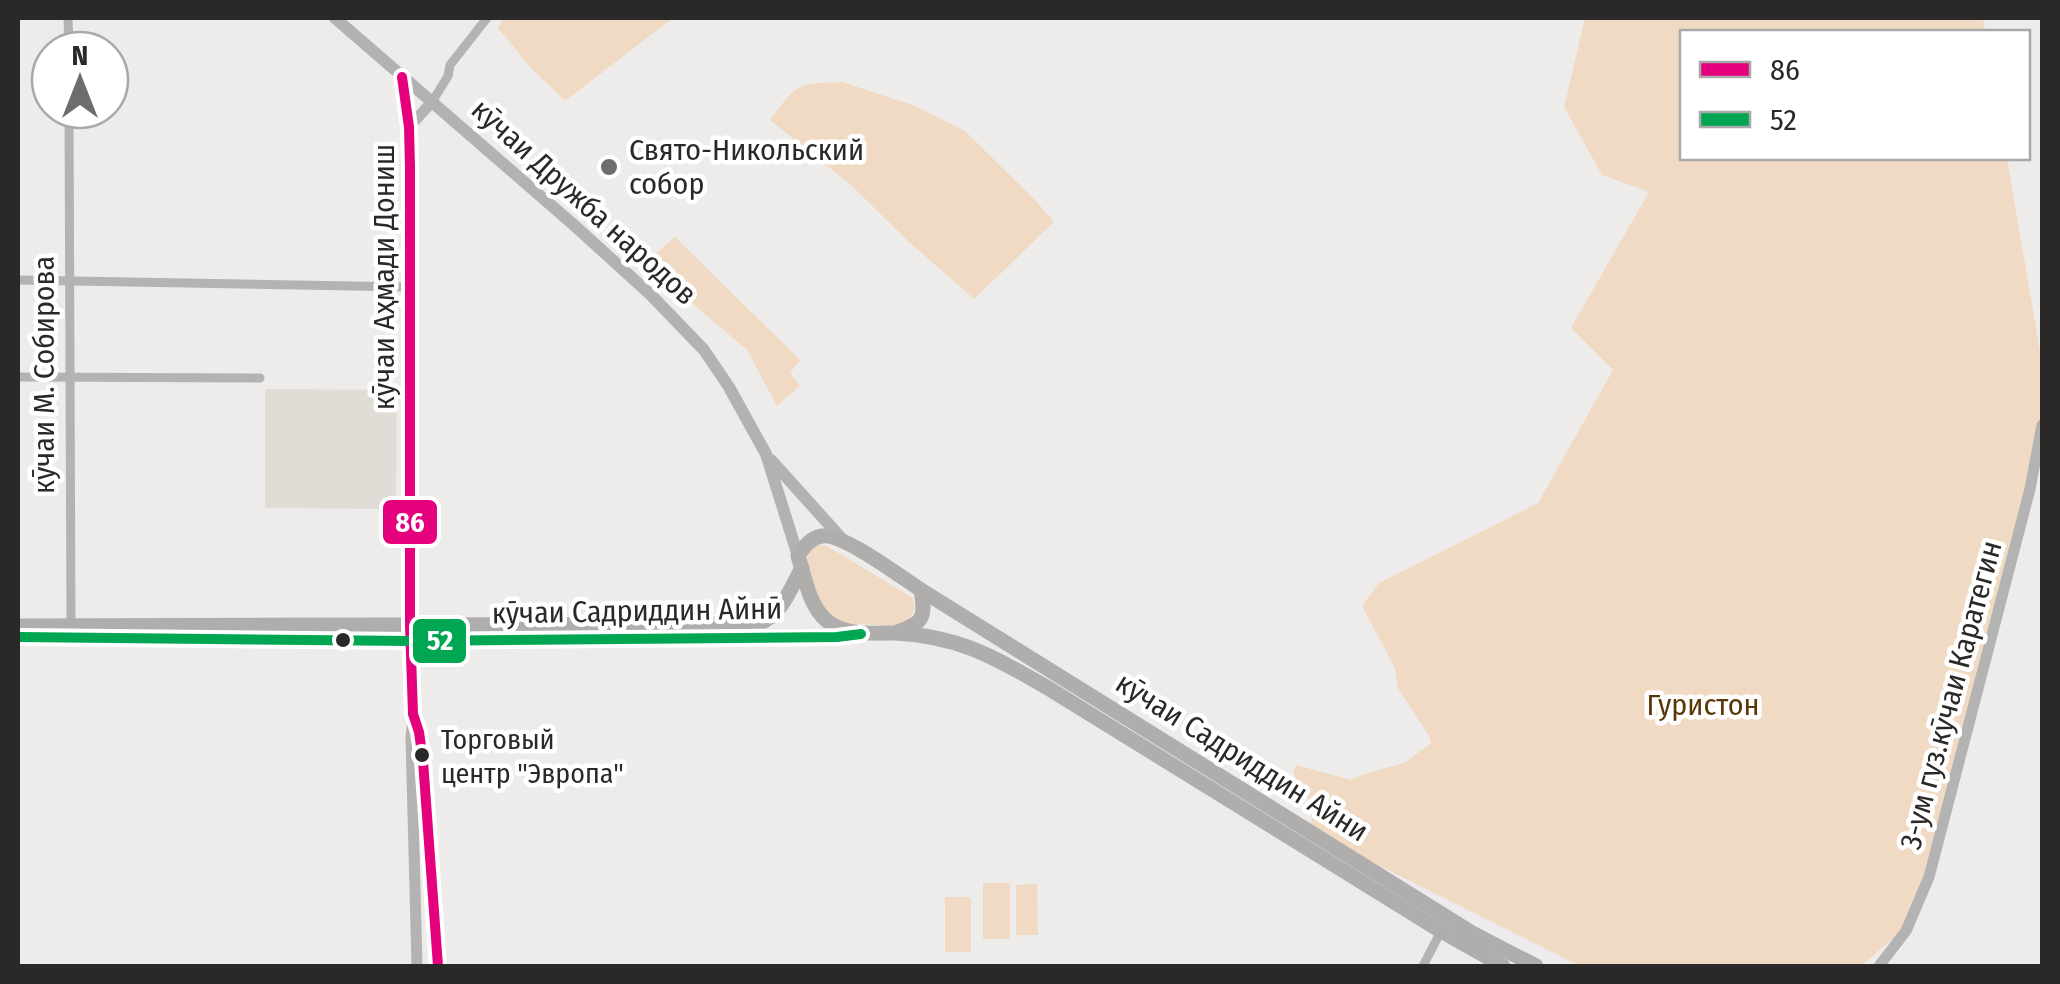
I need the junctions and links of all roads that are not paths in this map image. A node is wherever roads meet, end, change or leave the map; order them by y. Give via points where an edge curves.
1 (335, 18) edge
2 (487, 18) edge
3 (402, 78) junction
4 (432, 102) junction
5 (409, 127) junction
6 (69, 130) edge
7 (18, 280) edge
8 (69, 281) junction
9 (410, 286) junction
10 (68, 376) junction
11 (18, 377) edge
12 (260, 378) dead end
13 (2042, 425) edge
14 (766, 454) junction
15 (843, 540) junction
16 (800, 562) junction
17 (920, 590) junction
18 (18, 626) edge
19 (71, 632) junction
20 (410, 633) junction
21 (864, 634) junction
22 (895, 634) junction
23 (18, 637) edge
24 (414, 714) junction
25 (1441, 931) junction
26 (417, 966) edge
27 (438, 966) edge
28 (1423, 966) edge
29 (1503, 966) edge
30 (1536, 966) edge
31 (1879, 966) edge

1 - 3 main road, кӯчаи Дружба народов
2 - 4 street via 450,65
3 - 4 main road, кӯчаи Дружба народов
3 - 5 street, кӯчаи Аҳмади Дониш
4 - 5 street
4 - 14 main road, кӯчаи Дружба народов via 686,330 721,374
5 - 9 street, кӯчаи Аҳмади Дониш
6 - 8 street, кӯчаи М. Собирова
7 - 8 street
8 - 9 street
8 - 10 street, кӯчаи М. Собирова
9 - 20 street, кӯчаи Аҳмади Дониш
10 - 11 street
10 - 12 street
10 - 19 street, кӯчаи М. Собирова
13 - 31 street, 3-ум гуз.кӯчаи Каратегин via 1929,877 1906,931
14 - 15 main road
14 - 16 main road
15 - 16 highway via 815,538
15 - 17 highway
16 - 20 highway, кӯчаи Садриддин Айнӣ via 778,611 758,624
16 - 21 highway via 826,620
17 - 22 highway via 921,620
17 - 30 highway, кӯчаи Садриддин Айни
18 - 19 highway, кӯчаи Садриддин Айнӣ
19 - 20 highway, кӯчаи Садриддин Айнӣ
19 - 23 highway, кӯчаи Садриддин Айнӣ
20 - 21 highway, кӯчаи Садриддин Айнӣ
20 - 24 street, кӯчаи Аҳмади Дониш
21 - 22 highway
22 - 25 highway, кӯчаи Садриддин Айни via 986,653
24 - 26 street
24 - 27 street, кӯчаи Аҳмади Дониш
25 - 28 street
25 - 29 highway, кӯчаи Садриддин Айни

